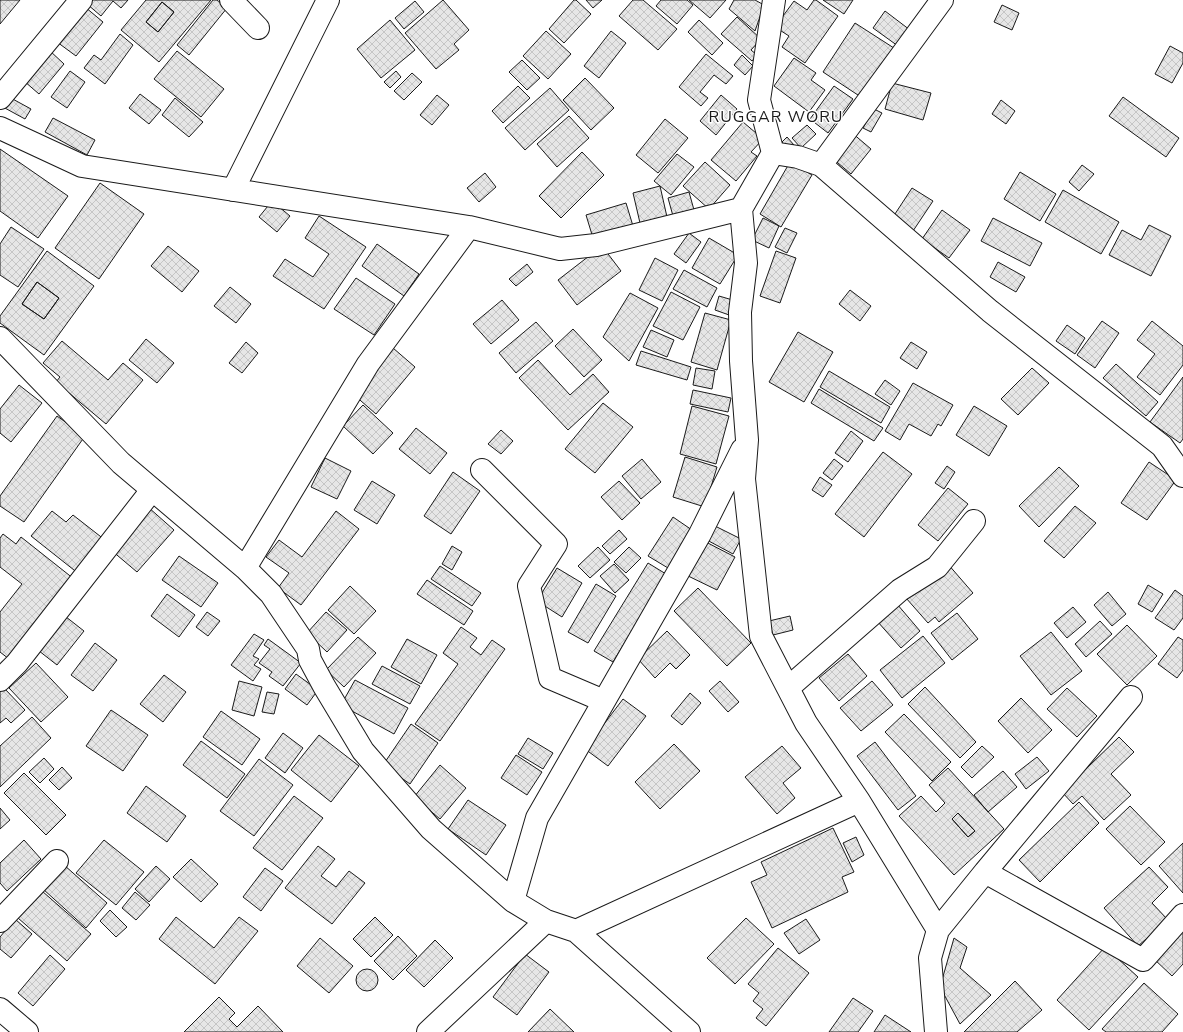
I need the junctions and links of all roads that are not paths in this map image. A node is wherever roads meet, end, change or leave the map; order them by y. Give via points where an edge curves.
1 (82, 0) edge
2 (231, 0) edge
3 (328, 0) edge
4 (774, 0) edge
5 (942, 0) edge
6 (258, 28) dead end
7 (0, 98) edge
8 (0, 128) edge
9 (773, 153) junction
10 (821, 165) junction
11 (233, 190) junction
12 (741, 209) junction
13 (469, 228) junction
14 (0, 338) edge
15 (747, 440) junction
16 (482, 470) dead end
17 (1183, 476) edge
18 (152, 490) junction
19 (974, 521) dead end
20 (245, 568) junction
21 (0, 680) edge
22 (788, 688) junction
23 (1131, 697) dead end
24 (604, 701) junction
25 (859, 801) junction
26 (57, 861) dead end
27 (985, 872) junction
28 (514, 900) junction
29 (1183, 915) edge
30 (0, 921) edge
31 (546, 921) junction
32 (938, 930) junction
33 (576, 931) junction
34 (0, 1009) edge
35 (27, 1032) edge
36 (428, 1032) edge
37 (689, 1032) edge
38 (936, 1032) edge

1 - 7 street
2 - 6 street
3 - 11 street
4 - 9 street via 759,100
5 - 10 street
8 - 11 street via 82,166
9 - 10 street via 798,157
9 - 12 street
10 - 17 street via 990,311 1162,446
11 - 13 street
12 - 13 street via 596,244 560,249
12 - 15 street via 746,263 740,312 741,361
13 - 20 street via 368,364
14 - 18 street via 121,463
15 - 22 street via 744,479 760,636
15 - 24 street via 700,534
16 - 24 street via 556,544 529,586 550,678
18 - 20 street
18 - 21 street via 17,663
19 - 22 street via 936,567 900,590
20 - 28 street via 271,594 308,649 310,660 324,686 363,751 431,829
22 - 25 street via 806,723
23 - 27 street
24 - 28 street via 537,818
25 - 32 street
25 - 33 street
26 - 30 street
27 - 29 street via 1143,960
27 - 32 street
28 - 31 street
31 - 33 street
31 - 36 street
32 - 38 street via 930,958
33 - 37 street
34 - 35 street

